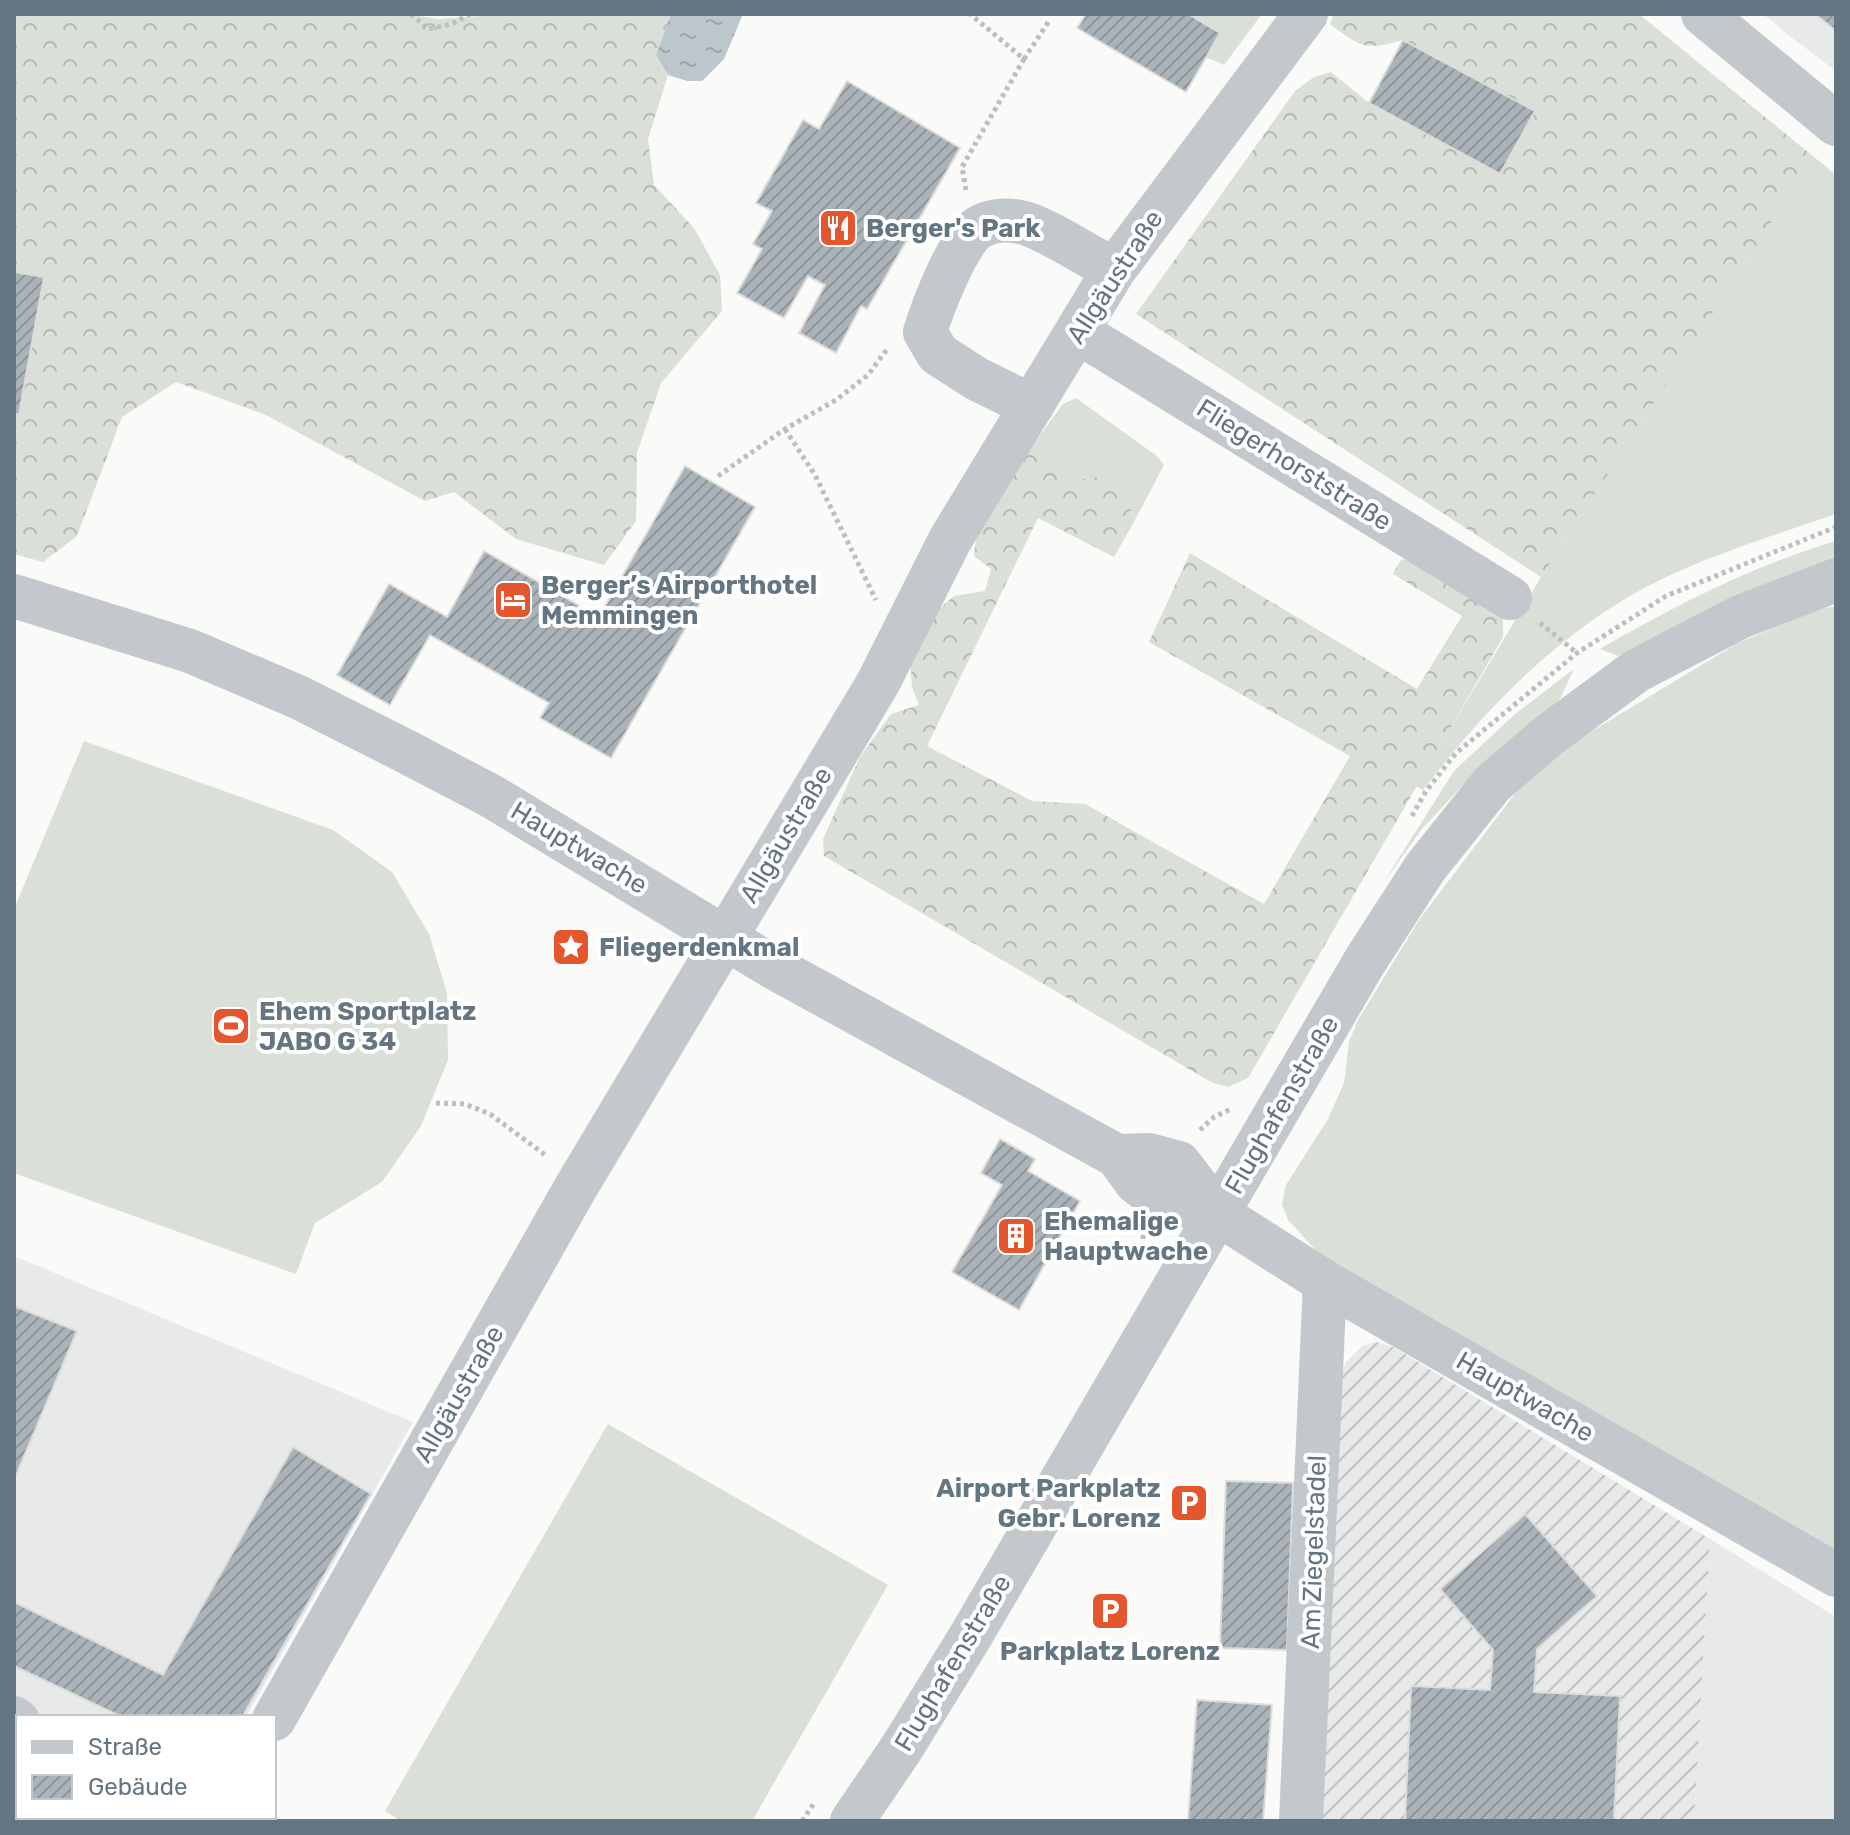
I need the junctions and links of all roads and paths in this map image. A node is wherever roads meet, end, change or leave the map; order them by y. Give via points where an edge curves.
1 (411, 14) edge
2 (470, 14) edge
3 (970, 14) edge
4 (1306, 14) edge
5 (1703, 14) edge
6 (1049, 21) dead end
7 (1024, 59) junction
8 (1836, 124) edge
9 (966, 195) dead end
10 (1114, 270) junction
11 (1078, 332) junction
12 (896, 336) dead end
13 (1032, 406) junction
14 (785, 429) junction
15 (718, 476) dead end
16 (1836, 580) edge
17 (14, 596) edge
18 (1510, 598) dead end
19 (897, 644) junction
20 (725, 937) junction
21 (436, 1103) dead end
22 (576, 1187) junction
23 (1218, 1214) junction
24 (1325, 1282) junction
25 (1836, 1575) edge
26 (276, 1715) edge
27 (852, 1821) edge
28 (1301, 1821) edge

1 - 2 path via 428,29
3 - 7 path
4 - 10 street, Allgäustraße
5 - 8 street
6 - 7 path
7 - 9 path via 962,167
10 - 11 street, Allgäustraße
10 - 13 street via 1023,222 1001,220 977,228 957,256 925,332 938,354
11 - 13 street, Allgäustraße
11 - 18 street, Fliegerhorststraße
12 - 14 path via 868,375
13 - 19 street, Allgäustraße via 950,540
14 - 15 path
14 - 19 path via 815,475
16 - 23 street, Flughafenstraße via 1740,617 1636,671 1492,784 1425,868 1365,961
17 - 20 street, Hauptwache via 190,651 298,697 491,796
19 - 20 street, Allgäustraße
20 - 22 street, Allgäustraße
20 - 23 street, Hauptwache via 1117,1156 1136,1182 1158,1199
21 - 22 path via 465,1104 490,1114 543,1151
22 - 26 street, Allgäustraße
23 - 24 street, Hauptwache
23 - 27 street, Flughafenstraße via 977,1625
24 - 25 street, Hauptwache
24 - 28 street, Am Ziegelstadel

